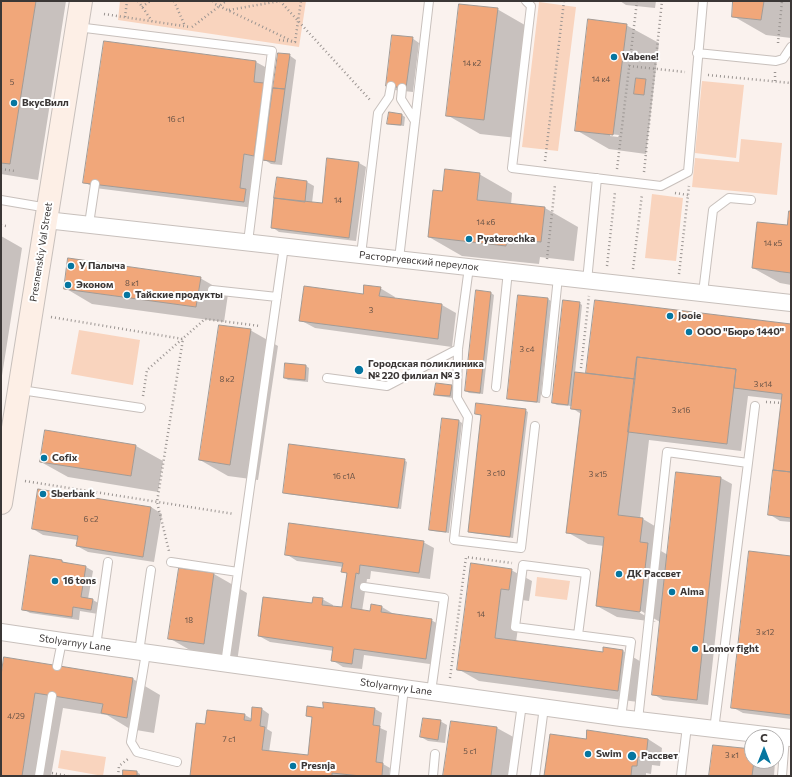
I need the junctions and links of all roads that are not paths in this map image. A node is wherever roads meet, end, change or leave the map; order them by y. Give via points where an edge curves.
1 (81, 1) edge
2 (429, 1) edge
3 (526, 1) edge
4 (703, 1) edge
5 (76, 27) junction
6 (791, 47) edge
7 (697, 52) junction
8 (391, 86) dead end
9 (402, 88) dead end
10 (389, 97) junction
11 (401, 99) junction
12 (415, 121) junction
13 (597, 178) junction
14 (95, 184) dead end
15 (1, 200) edge
16 (751, 200) dead end
17 (47, 214) junction
18 (89, 224) junction
19 (248, 242) junction
20 (284, 246) junction
21 (361, 255) junction
22 (399, 259) junction
23 (469, 267) junction
24 (508, 271) junction
25 (558, 277) junction
26 (588, 287) junction
27 (212, 290) dead end
28 (703, 293) junction
29 (277, 297) junction
30 (791, 303) edge
31 (458, 349) junction
32 (327, 378) dead end
33 (496, 387) dead end
34 (20, 390) junction
35 (546, 393) dead end
36 (755, 406) dead end
37 (141, 408) road end
38 (535, 426) dead end
39 (748, 463) junction
40 (11, 479) edge
41 (1, 503) edge
42 (108, 562) dead end
43 (171, 562) dead end
44 (151, 570) dead end
45 (238, 572) junction
46 (364, 587) dead end
47 (1, 632) edge
48 (578, 635) junction
49 (62, 641) junction
50 (96, 646) junction
51 (142, 652) junction
52 (225, 664) junction
53 (57, 666) dead end
54 (404, 688) junction
55 (431, 692) junction
56 (52, 696) dead end
57 (522, 704) junction
58 (544, 707) junction
59 (621, 718) junction
60 (638, 720) junction
61 (687, 726) junction
62 (714, 730) junction
63 (788, 737) edge
64 (435, 754) dead end
65 (177, 762) dead end
66 (39, 776) edge
67 (394, 776) edge
68 (432, 776) edge
69 (512, 776) edge
70 (535, 776) edge
71 (681, 776) edge
72 (782, 776) edge

1 - 5 main road, Presnenskiy Val Street
2 - 12 lane
3 - 13 lane via 531,6 512,168
4 - 7 lane
5 - 17 main road, Presnenskiy Val Street
5 - 19 lane via 272,51
6 - 7 lane via 783,59 776,61
7 - 13 lane via 688,172 661,186
8 - 10 lane
9 - 11 lane
10 - 11 lane
10 - 21 lane via 378,113
11 - 12 lane
12 - 22 lane
13 - 26 lane
14 - 18 lane
15 - 17 lane
16 - 28 lane via 729,198 713,210
17 - 18 street, Расторгуевский переулок
17 - 34 main road, Presnenskiy Val Street
18 - 19 street, Расторгуевский переулок
19 - 20 street, Расторгуевский переулок
20 - 21 street, Расторгуевский переулок
20 - 29 lane
21 - 22 street, Расторгуевский переулок
22 - 23 street, Расторгуевский переулок
23 - 24 street, Расторгуевский переулок
23 - 31 lane
24 - 25 street, Расторгуевский переулок
24 - 33 lane
25 - 26 street, Расторгуевский переулок
25 - 35 lane
26 - 28 street, Расторгуевский переулок
27 - 29 lane
28 - 30 street, Расторгуевский переулок
29 - 45 lane
31 - 32 lane via 387,386
31 - 38 lane via 457,398 468,417 454,540 521,548
34 - 37 lane
34 - 40 main road, Presnenskiy Val Street
36 - 39 lane
39 - 60 lane via 667,452
39 - 62 lane
40 - 41 main road, Presnenskiy Val Street
42 - 50 lane
43 - 45 lane
44 - 51 lane
45 - 52 lane
46 - 55 lane via 444,598
47 - 49 street, Stolyarnyy Lane
48 - 48 lane via 514,627 523,565 586,573
48 - 59 lane via 631,642
49 - 50 street, Stolyarnyy Lane
49 - 53 lane
50 - 51 street, Stolyarnyy Lane
51 - 52 street, Stolyarnyy Lane
51 - 65 lane via 131,742 137,752
52 - 54 street, Stolyarnyy Lane
54 - 55 street, Stolyarnyy Lane
54 - 67 lane
55 - 57 street, Stolyarnyy Lane
56 - 66 lane
57 - 58 street, Stolyarnyy Lane
57 - 69 lane
58 - 59 street, Stolyarnyy Lane
58 - 70 lane
59 - 60 street, Stolyarnyy Lane
60 - 61 street, Stolyarnyy Lane
61 - 62 street, Stolyarnyy Lane
61 - 71 lane
62 - 63 street, Stolyarnyy Lane
63 - 72 lane
64 - 68 lane

